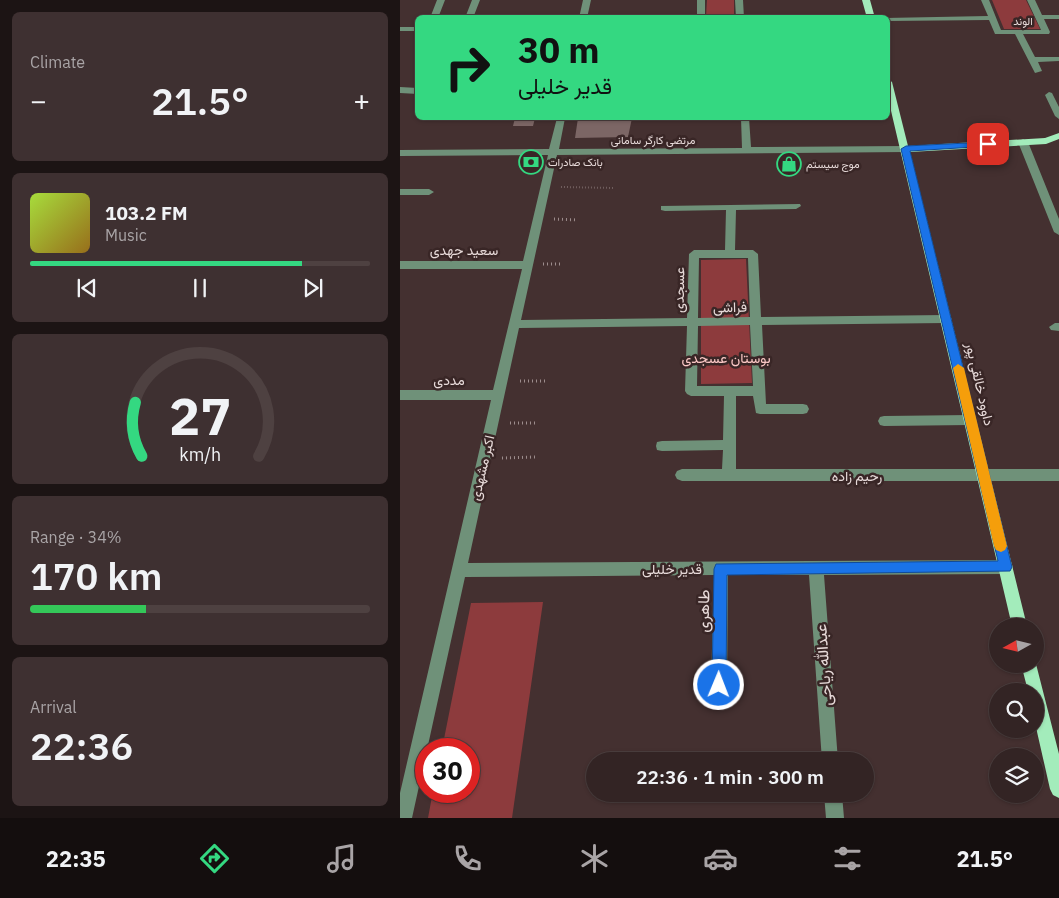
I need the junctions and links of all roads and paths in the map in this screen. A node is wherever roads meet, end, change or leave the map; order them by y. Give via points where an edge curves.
1 (441, 0) edge
2 (476, 0) edge
3 (587, 0) edge
4 (701, 0) edge
5 (739, 0) edge
6 (866, 0) edge
7 (986, 0) edge
8 (1031, 0) edge
9 (435, 15) edge
10 (470, 15) edge
11 (584, 15) edge
12 (700, 15) edge
13 (740, 15) edge
14 (869, 15) edge
15 (1039, 17) junction
16 (1059, 17) edge
17 (993, 18) junction
18 (890, 19) edge
19 (400, 29) edge
20 (415, 29) edge
21 (1018, 32) junction
22 (1059, 59) edge
23 (1032, 60) junction
24 (1038, 71) dead end
25 (890, 89) edge
26 (400, 90) edge
27 (415, 91) edge
28 (1049, 95) dead end
29 (1059, 116) edge
30 (561, 120) edge
31 (745, 120) edge
32 (1059, 136) edge
33 (1023, 142) junction
34 (906, 149) junction
35 (747, 150) junction
36 (553, 152) junction
37 (400, 153) edge
38 (545, 187) junction
39 (614, 188) dead end
40 (400, 192) edge
41 (429, 192) dead end
42 (796, 206) dead end
43 (730, 207) junction
44 (665, 208) dead end
45 (538, 219) junction
46 (1056, 219) edge
47 (578, 220) dead end
48 (1059, 232) edge
49 (730, 254) junction
50 (400, 265) edge
51 (528, 265) junction
52 (946, 319) junction
53 (756, 321) junction
54 (693, 322) junction
55 (514, 324) junction
56 (502, 381) junction
57 (546, 381) dead end
58 (759, 390) junction
59 (730, 391) junction
60 (400, 395) edge
61 (498, 395) junction
62 (803, 409) dead end
63 (970, 420) junction
64 (884, 421) dead end
65 (538, 422) dead end
66 (492, 423) junction
67 (730, 445) junction
68 (662, 446) dead end
69 (535, 457) dead end
70 (484, 459) junction
71 (682, 475) dead end
72 (1059, 475) edge
73 (729, 476) junction
74 (984, 476) junction
75 (1006, 567) junction
76 (816, 568) junction
77 (721, 569) junction
78 (459, 570) junction
79 (1018, 618) edge
80 (1031, 673) edge
81 (719, 685) dead end
82 (829, 752) edge
83 (1059, 789) edge
84 (404, 798) edge
85 (834, 802) edge
86 (403, 818) edge
87 (835, 818) edge

1 - 9 street
2 - 10 street
3 - 11 street
4 - 12 street
5 - 13 street
6 - 14 main road
7 - 17 street, الوند
8 - 15 street, الوند
15 - 16 street
15 - 21 street, الوند via 1046,32
17 - 18 street
17 - 21 street, الوند via 998,32
19 - 20 street
21 - 23 street
22 - 23 street
23 - 24 street
25 - 34 main road, داوود خالقی پور
26 - 27 street
28 - 29 street
30 - 36 street, اکبر مشهدی
31 - 35 street
32 - 33 main road via 1046,141
33 - 34 main road
33 - 46 street
34 - 35 street, مرتضی کارگر سامانی
34 - 52 main road, داوود خالقی پور
35 - 36 street, مرتضی کارگر سامانی
36 - 37 street, مرتضی کارگر سامانی
36 - 38 street, اکبر مشهدی
38 - 39 path
38 - 45 street, اکبر مشهدی
40 - 41 street
42 - 43 street
43 - 44 street
43 - 49 street
45 - 47 path
45 - 51 street, اکبر مشهدی
46 - 48 street
49 - 53 street, عسجدی via 752,254
49 - 54 street, عسجدی via 694,254
50 - 51 street, سعید جهدی
51 - 55 street, اکبر مشهدی
52 - 53 street, فراشی
52 - 63 main road, داوود خالقی پور
53 - 54 street, فراشی
53 - 58 street, عسجدی
54 - 55 street, فراشی
54 - 59 street, عسجدی via 691,391
55 - 56 street, اکبر مشهدی
56 - 57 path
56 - 61 street, اکبر مشهدی
58 - 59 street, عسجدی
58 - 62 street via 760,409
59 - 67 street
60 - 61 street, مددی
61 - 66 street, اکبر مشهدی
63 - 64 street
63 - 74 main road, داوود خالقی پور
65 - 66 path
66 - 70 street, اکبر مشهدی
67 - 68 street
67 - 73 street
69 - 70 path
70 - 78 street, اکبر مشهدی
71 - 73 street, رحیم زاده
72 - 74 street, رحیم زاده
73 - 74 street, رحیم زاده
74 - 75 main road, داوود خالقی پور
75 - 76 street, قدیر خلیلی
75 - 79 main road, داوود خالقی پور
76 - 77 street, قدیر خلیلی
76 - 82 street, عبدالله ریاحی
77 - 78 street, قدیر خلیلی
77 - 81 street, طاهری
78 - 84 street, اکبر مشهدی
80 - 83 main road
84 - 86 street, اکبر مشهدی
85 - 87 street

